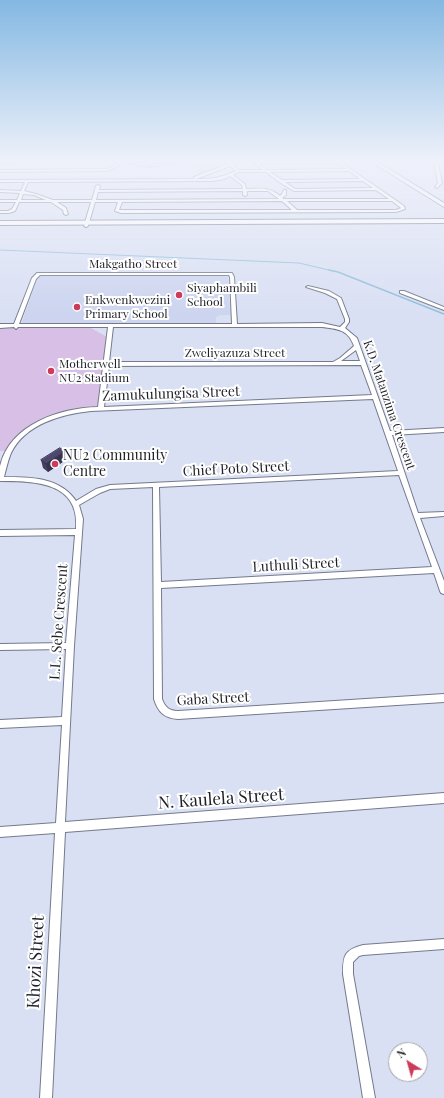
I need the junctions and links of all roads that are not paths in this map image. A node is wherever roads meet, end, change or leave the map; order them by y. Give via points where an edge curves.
1 (90, 212) edge
2 (444, 222) edge
3 (0, 223) edge
4 (86, 224) junction
5 (444, 225) edge
6 (0, 227) edge
7 (308, 287) dead end
8 (402, 292) dead end
9 (444, 309) edge
10 (235, 325) junction
11 (0, 326) edge
12 (111, 326) junction
13 (16, 327) junction
14 (342, 328) junction
15 (357, 346) junction
16 (333, 363) junction
17 (363, 363) junction
18 (107, 364) junction
19 (375, 397) junction
20 (101, 409) junction
21 (444, 430) edge
22 (388, 432) junction
23 (402, 473) junction
24 (0, 478) edge
25 (156, 485) junction
26 (76, 504) junction
27 (444, 514) edge
28 (416, 516) junction
29 (79, 532) junction
30 (0, 533) edge
31 (436, 570) junction
32 (158, 585) junction
33 (444, 591) edge
34 (70, 646) junction
35 (0, 647) edge
36 (444, 698) edge
37 (66, 721) junction
38 (0, 724) edge
39 (444, 798) edge
40 (59, 827) junction
41 (0, 832) edge
42 (444, 944) edge
43 (46, 1098) edge
44 (369, 1098) edge

1 - 4 street
2 - 4 main road
3 - 4 main road
4 - 5 main road
4 - 6 main road
7 - 14 street via 339,298 347,319
8 - 9 street
10 - 12 street
10 - 13 street, Makgatho Street via 230,274 37,275
10 - 14 street via 322,325
11 - 13 street
12 - 13 street
12 - 18 street
14 - 15 street, K.D. Matanzima Crescent via 352,335
15 - 16 street
15 - 17 street, K.D. Matanzima Crescent
16 - 17 street, Zweliyazuza Street
16 - 18 street, Zweliyazuza Street
17 - 19 street, K.D. Matanzima Crescent
18 - 20 street
19 - 20 street, Zamukulungisa Street
19 - 22 street, K.D. Matanzima Crescent
20 - 24 street, Zamukulungisa Street via 69,412 28,431 10,450
21 - 22 street
22 - 23 street, K.D. Matanzima Crescent
23 - 25 street, Chief Poto Street
23 - 28 street, K.D. Matanzima Crescent
24 - 26 street via 32,479 55,485
25 - 26 street, Chief Poto Street via 104,488
25 - 32 street, Gaba Street
26 - 29 street, L.L. Sebe Crescent via 80,519
27 - 28 street
28 - 31 street, K.D. Matanzima Crescent
29 - 30 street
29 - 34 street, L.L. Sebe Crescent
31 - 32 street, Luthuli Street
31 - 33 street, K.D. Matanzima Crescent
32 - 36 street, Gaba Street via 158,699 161,708 168,714 178,716
34 - 35 street
34 - 37 street, L.L. Sebe Crescent
37 - 38 street
37 - 40 street, L.L. Sebe Crescent
39 - 40 street, N. Kaulela Street
40 - 41 street, N. Kaulela Street
40 - 43 street, Khozi Street
42 - 44 street via 363,950 356,952 348,960 348,974

